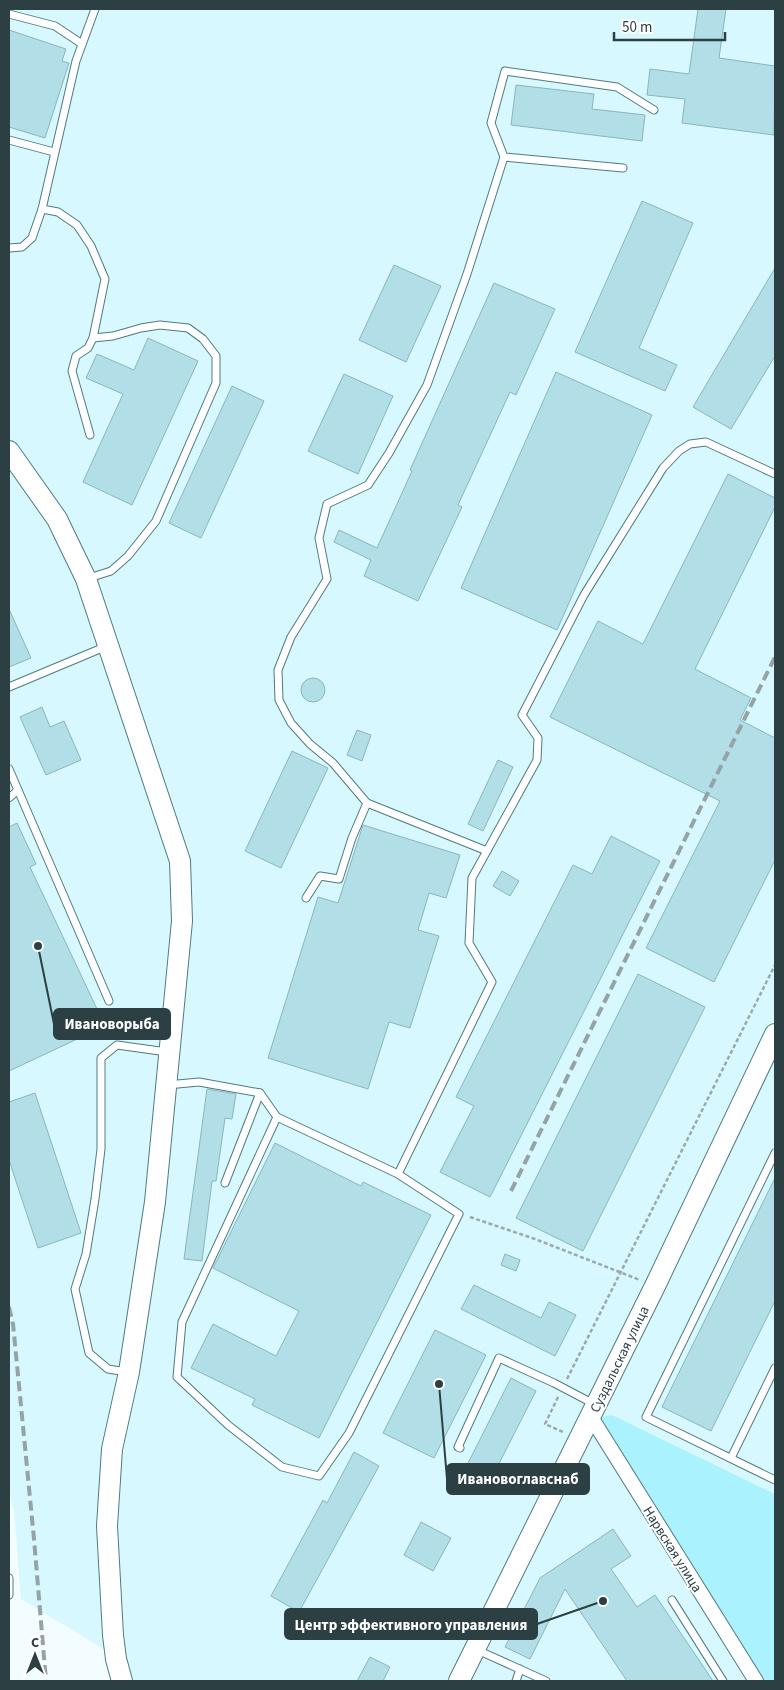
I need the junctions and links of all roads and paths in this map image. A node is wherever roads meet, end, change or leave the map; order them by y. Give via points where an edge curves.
1 (96, 9) edge
2 (9, 14) edge
3 (82, 44) junction
4 (654, 110) dead end
5 (9, 140) edge
6 (54, 152) junction
7 (504, 157) junction
8 (623, 168) dead end
9 (42, 210) junction
10 (9, 248) edge
11 (93, 338) junction
12 (90, 435) dead end
13 (9, 451) edge
14 (775, 474) edge
15 (86, 579) junction
16 (107, 646) junction
17 (9, 687) edge
18 (9, 769) edge
19 (18, 790) junction
20 (9, 798) edge
21 (367, 803) junction
22 (487, 851) junction
23 (306, 898) dead end
24 (775, 965) edge
25 (109, 1001) dead end
26 (775, 1034) edge
27 (169, 1052) junction
28 (166, 1085) junction
29 (260, 1093) junction
30 (277, 1117) junction
31 (775, 1153) edge
32 (398, 1174) junction
33 (225, 1183) dead end
34 (459, 1214) junction
35 (622, 1273) junction
36 (655, 1286) junction
37 (775, 1368) edge
38 (129, 1372) junction
39 (563, 1387) junction
40 (594, 1411) junction
41 (580, 1439) junction
42 (460, 1448) dead end
43 (731, 1458) junction
44 (775, 1480) edge
45 (9, 1578) edge
46 (9, 1594) edge
47 (672, 1600) dead end
48 (475, 1649) junction
49 (520, 1669) junction
50 (122, 1681) edge
51 (459, 1681) edge
52 (516, 1681) edge
53 (546, 1681) edge
54 (723, 1681) edge
55 (756, 1681) edge

1 - 3 lane
2 - 3 lane via 55,26
3 - 6 lane
4 - 7 lane via 617,87 505,71 492,123
5 - 6 lane
6 - 9 lane
7 - 8 lane
7 - 21 lane via 427,385 368,485 327,504 319,538 327,579 290,637 278,670 279,700 291,723 333,763
9 - 10 lane via 32,238 22,247
9 - 11 lane via 58,212 77,225 91,246 105,279
11 - 12 lane via 88,348 76,356 72,371
11 - 15 lane via 160,325 188,328 203,339 216,356 216,383 156,521 128,556 111,571
13 - 15 street via 57,519
14 - 22 lane via 706,442 690,444 663,468 584,595 522,715 538,738 537,760
15 - 16 street
16 - 17 lane
16 - 27 street via 180,861 182,921
18 - 19 lane
19 - 20 lane
19 - 25 lane
21 - 22 lane
21 - 23 lane via 339,880 320,876
22 - 32 lane via 472,878 469,943 492,982
24 - 35 path
26 - 36 street, Суздальская улица
27 - 28 street
27 - 38 lane via 117,1045 101,1058 100,1149 95,1199 86,1254 75,1289 89,1353 108,1370
28 - 29 lane via 199,1082
28 - 38 street via 155,1202
29 - 30 lane
29 - 33 lane
30 - 32 lane
30 - 34 lane via 182,1322 177,1377 228,1425 282,1467 319,1476 349,1433
31 - 43 lane via 646,1417
32 - 34 lane
34 - 35 path
35 - 36 path
35 - 39 path
36 - 40 street, Суздальская улица
37 - 43 lane
38 - 50 street via 112,1449 107,1526 113,1636
39 - 40 lane
39 - 41 path via 545,1424
39 - 42 lane via 498,1358 458,1446
40 - 41 street, Суздальская улица
40 - 55 street, Нарвская улица
41 - 48 street, Суздальская улица
43 - 44 lane
45 - 46 lane
47 - 54 lane
48 - 49 lane
48 - 51 street, Суздальская улица
49 - 52 lane
49 - 53 lane

